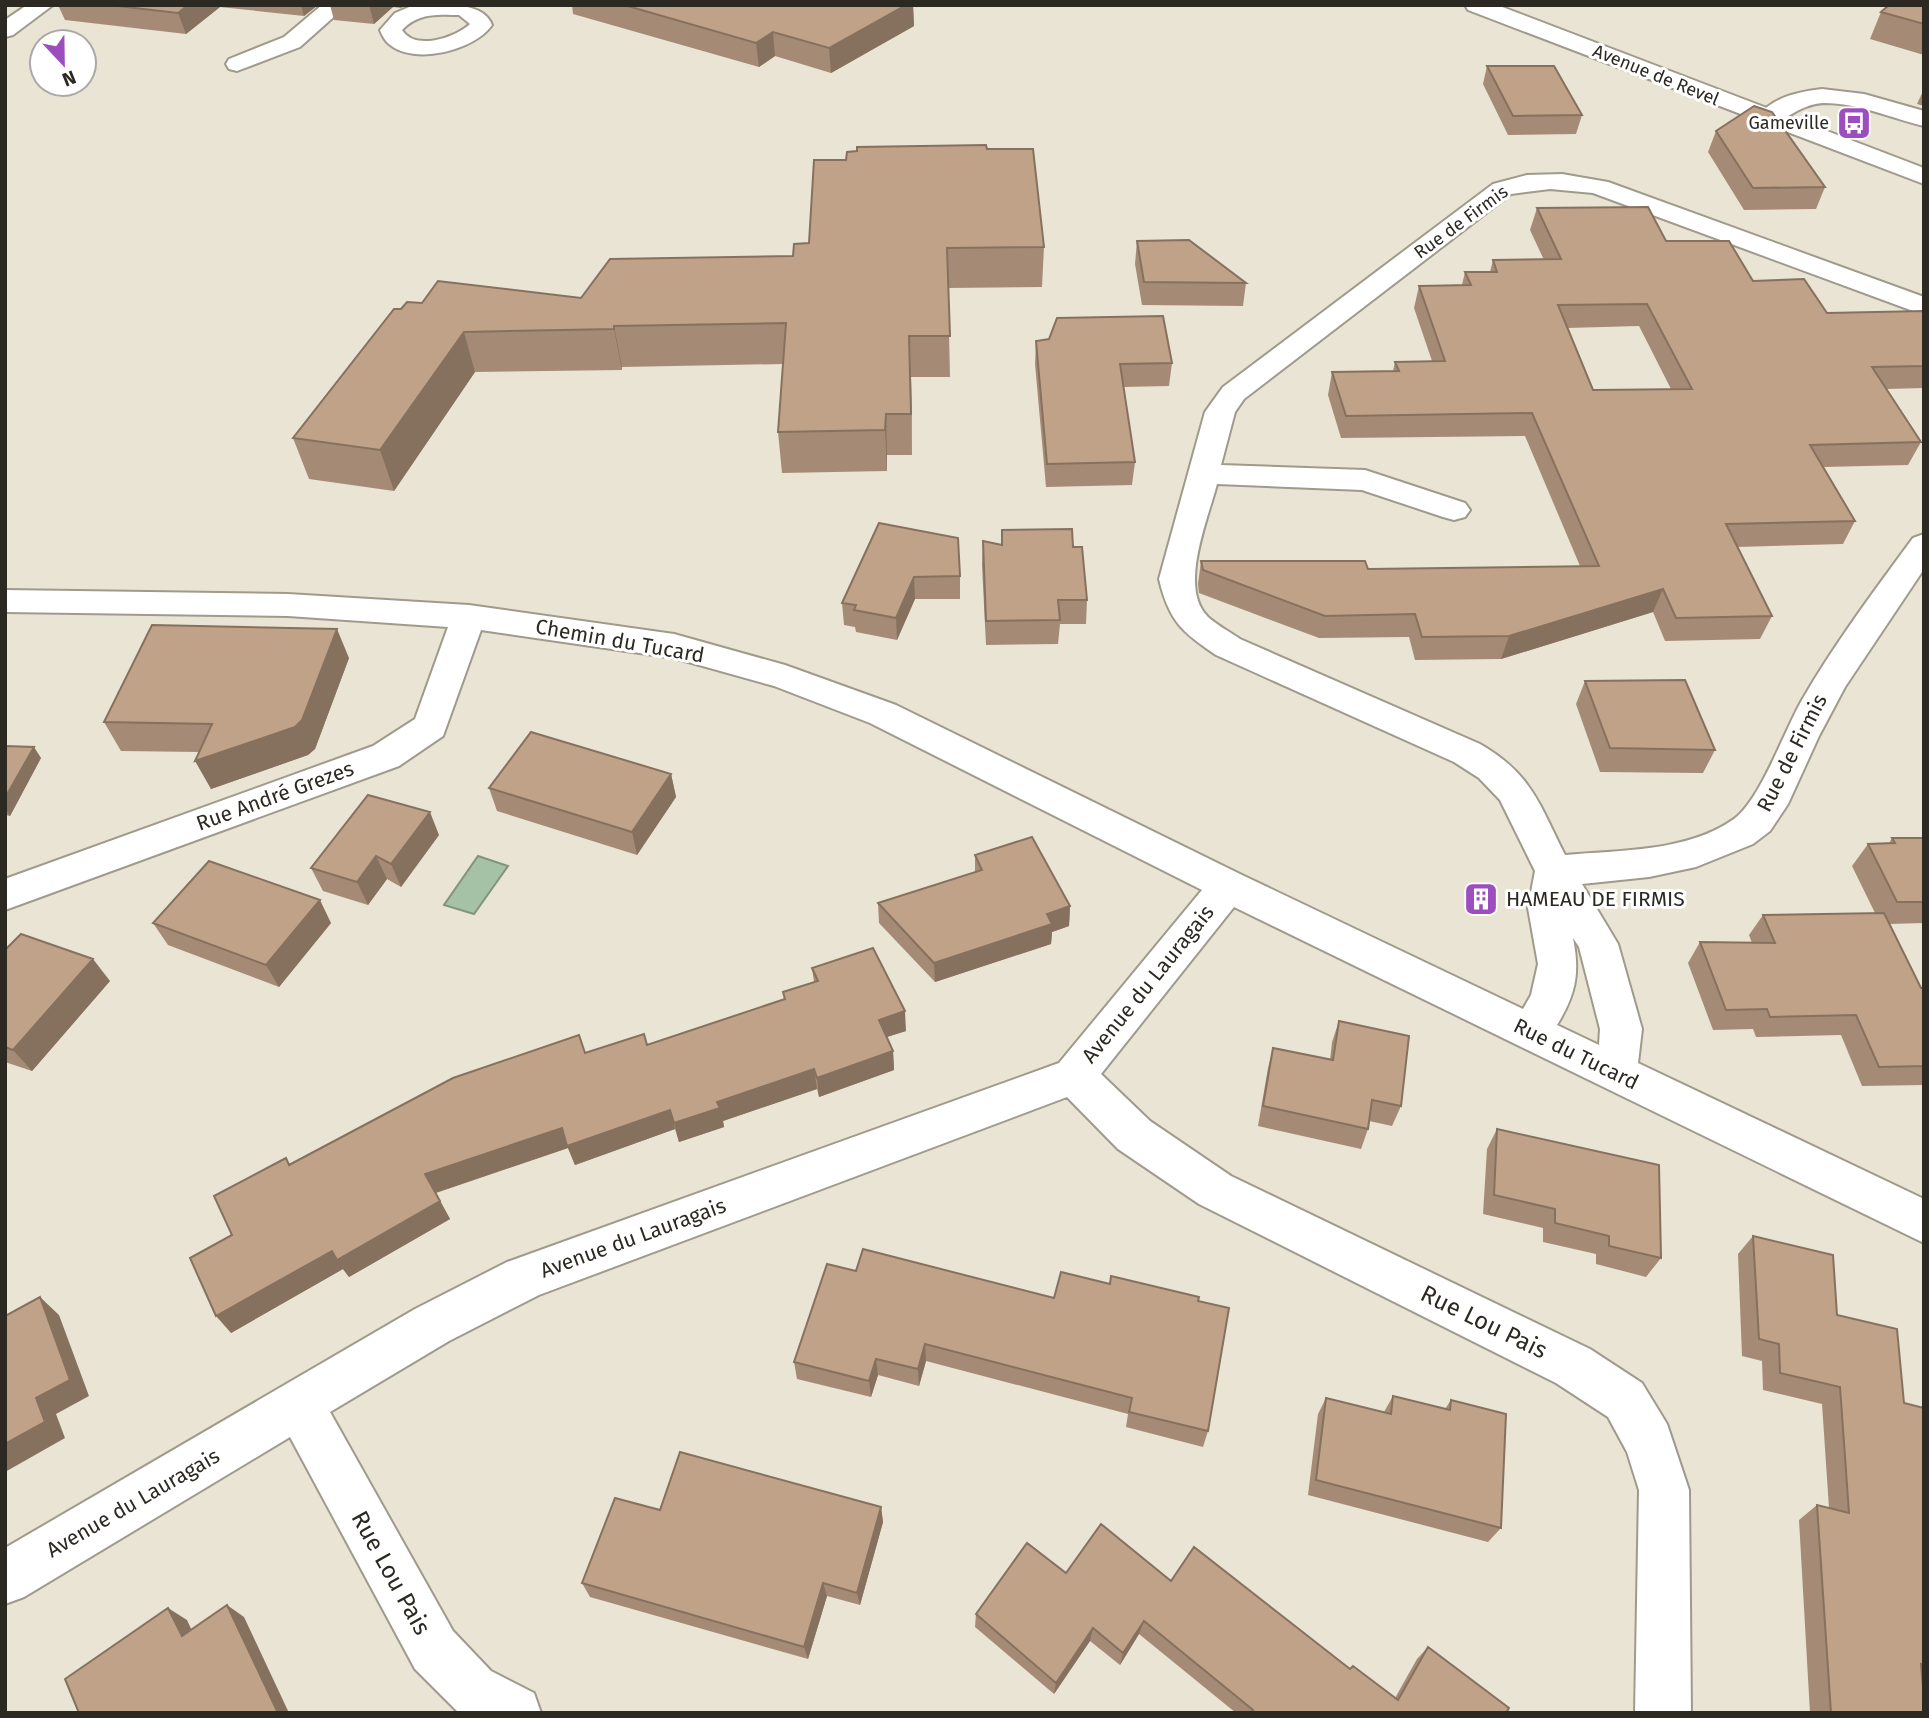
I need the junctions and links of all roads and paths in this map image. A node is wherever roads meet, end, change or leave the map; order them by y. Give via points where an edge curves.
1 (42, 5) edge
2 (1476, 5) edge
3 (486, 12) edge
4 (341, 13) edge
5 (372, 20) dead end
6 (394, 23) junction
7 (5, 30) edge
8 (237, 64) dead end
9 (1773, 114) junction
10 (1924, 119) edge
11 (1924, 156) edge
12 (1924, 177) edge
13 (1924, 307) edge
14 (1205, 474) junction
15 (1454, 510) dead end
16 (1924, 545) edge
17 (5, 601) edge
18 (469, 617) junction
19 (1554, 871) junction
20 (1228, 886) junction
21 (5, 895) edge
22 (1531, 1032) junction
23 (1614, 1073) junction
24 (1074, 1076) junction
25 (1924, 1222) edge
26 (299, 1405) junction
27 (5, 1578) edge
28 (514, 1713) edge
29 (1662, 1713) edge

1 - 7 street
2 - 9 street, Avenue de Revel
3 - 6 street via 439,8 412,13
3 - 6 street via 468,37 424,47 399,42 392,36
4 - 8 street via 292,42
5 - 6 street
9 - 10 street via 1801,99 1853,98
9 - 11 street, Avenue de Revel
9 - 12 street, Avenue de Revel
13 - 14 street, Rue de Firmis via 1599,187 1571,181 1522,182 1502,189 1233,393 1220,412
14 - 15 street via 1365,480
14 - 19 street, Rue de Firmis via 1176,579 1181,601 1195,624 1228,646 1492,768 1514,791
16 - 19 street, Rue de Firmis via 1806,720 1766,813 1742,833 1672,859
17 - 18 street, Chemin du Tucard via 288,605
18 - 20 street, Chemin du Tucard via 674,646 785,677 883,714
18 - 21 street, Rue André Grezes via 430,727 386,756
19 - 22 street via 1548,908 1558,964 1551,999
19 - 23 street, Rue de Firmis via 1598,944 1621,1029
20 - 22 street, Rue du Tucard
20 - 24 street, Avenue du Lauragais
22 - 23 street, Rue du Tucard
23 - 25 street, Rue du Tucard
24 - 26 street, Avenue du Lauragais via 524,1278 432,1325
24 - 29 street, Rue Lou Pais via 1134,1135 1215,1190 1573,1366 1625,1400 1649,1442 1664,1490
26 - 27 street, Avenue du Lauragais
26 - 28 street, Rue Lou Pais via 434,1650 472,1690

